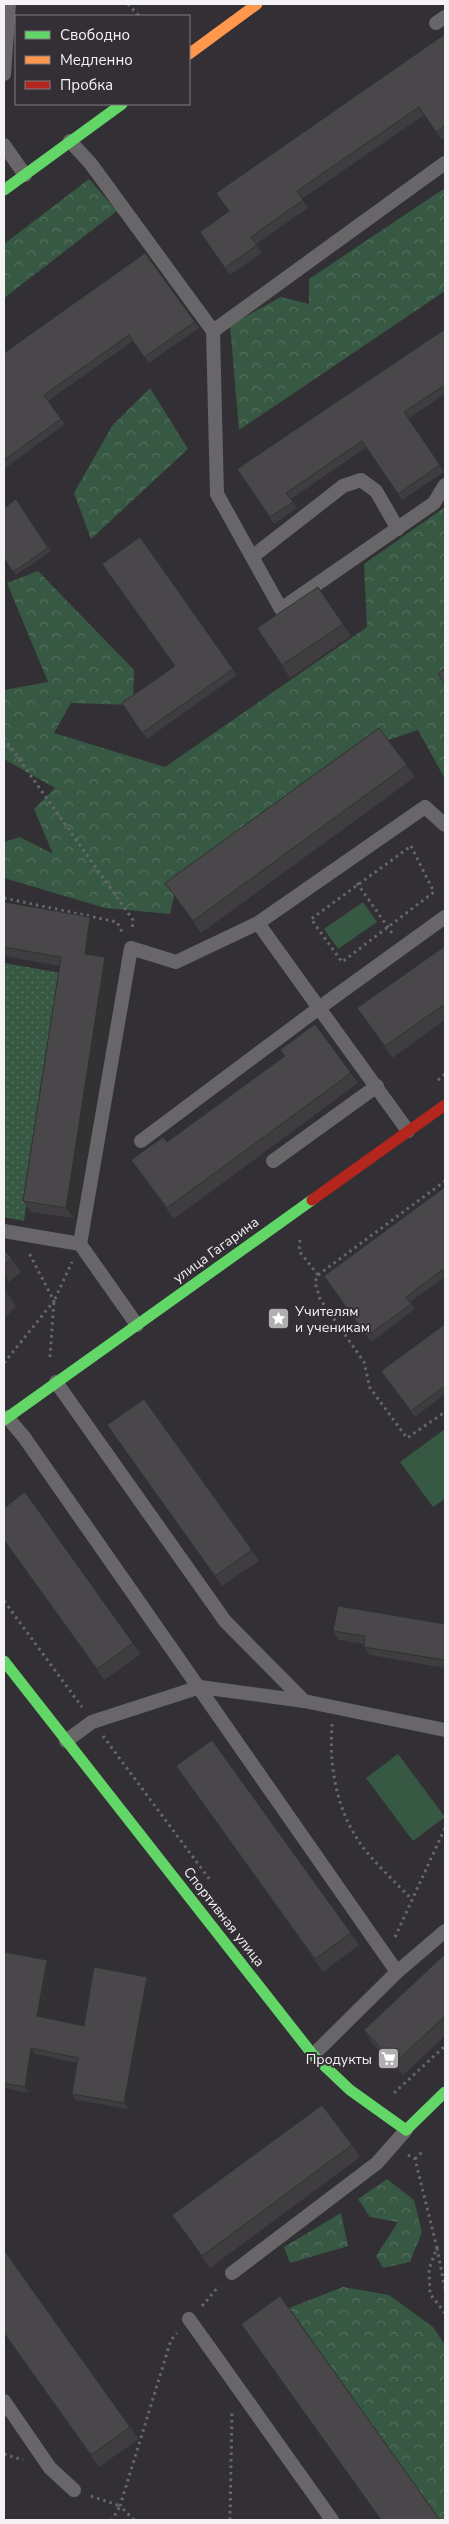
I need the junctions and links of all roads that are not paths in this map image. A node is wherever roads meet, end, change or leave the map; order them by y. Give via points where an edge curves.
1 (9, 4) edge
2 (248, 6) edge
3 (190, 53) edge
4 (4, 74) edge
5 (121, 105) edge
6 (70, 142) junction
7 (4, 145) edge
8 (445, 163) edge
9 (25, 175) junction
10 (4, 190) edge
11 (212, 331) junction
12 (445, 486) edge
13 (398, 530) junction
14 (252, 557) junction
15 (445, 825) edge
16 (445, 917) edge
17 (258, 923) junction
18 (319, 1008) junction
19 (377, 1086) junction
20 (445, 1105) edge
21 (408, 1131) junction
22 (141, 1141) dead end
23 (273, 1161) dead end
24 (4, 1230) edge
25 (78, 1249) junction
26 (137, 1325) junction
27 (56, 1382) junction
28 (6, 1418) edge
29 (4, 1661) edge
30 (200, 1687) junction
31 (304, 1701) junction
32 (445, 1730) edge
33 (66, 1741) junction
34 (445, 1931) edge
35 (396, 1972) junction
36 (313, 2055) junction
37 (445, 2092) edge
38 (406, 2130) junction
39 (232, 2273) road end
40 (189, 2319) road end
41 (4, 2401) edge
42 (74, 2490) road end
43 (325, 2518) edge

1 - 4 lane
2 - 3 street
5 - 6 street
6 - 9 street
6 - 11 lane via 91,164
7 - 9 lane
8 - 11 lane
9 - 10 street
11 - 14 lane via 217,494
12 - 13 lane via 434,503
13 - 14 lane via 376,490 361,480 344,486
13 - 14 lane via 281,609
15 - 17 lane via 425,807
16 - 18 lane
17 - 18 lane
17 - 25 lane via 176,962 131,948
18 - 19 lane
18 - 22 lane
19 - 21 lane
19 - 23 lane
20 - 21 street, улица Гагарина
21 - 26 street, улица Гагарина
24 - 25 lane
25 - 26 lane
26 - 27 street, улица Гагарина
27 - 28 street, улица Гагарина
27 - 31 lane via 226,1621
28 - 30 lane via 24,1437
29 - 33 street, Спортивная улица
30 - 31 lane
30 - 33 lane via 92,1722
30 - 35 lane
31 - 32 lane
33 - 36 street, Спортивная улица
34 - 35 lane
35 - 36 lane
36 - 38 street, Спортивная улица via 350,2090
37 - 38 street
38 - 39 lane via 377,2163
40 - 43 lane
41 - 42 lane via 50,2468

